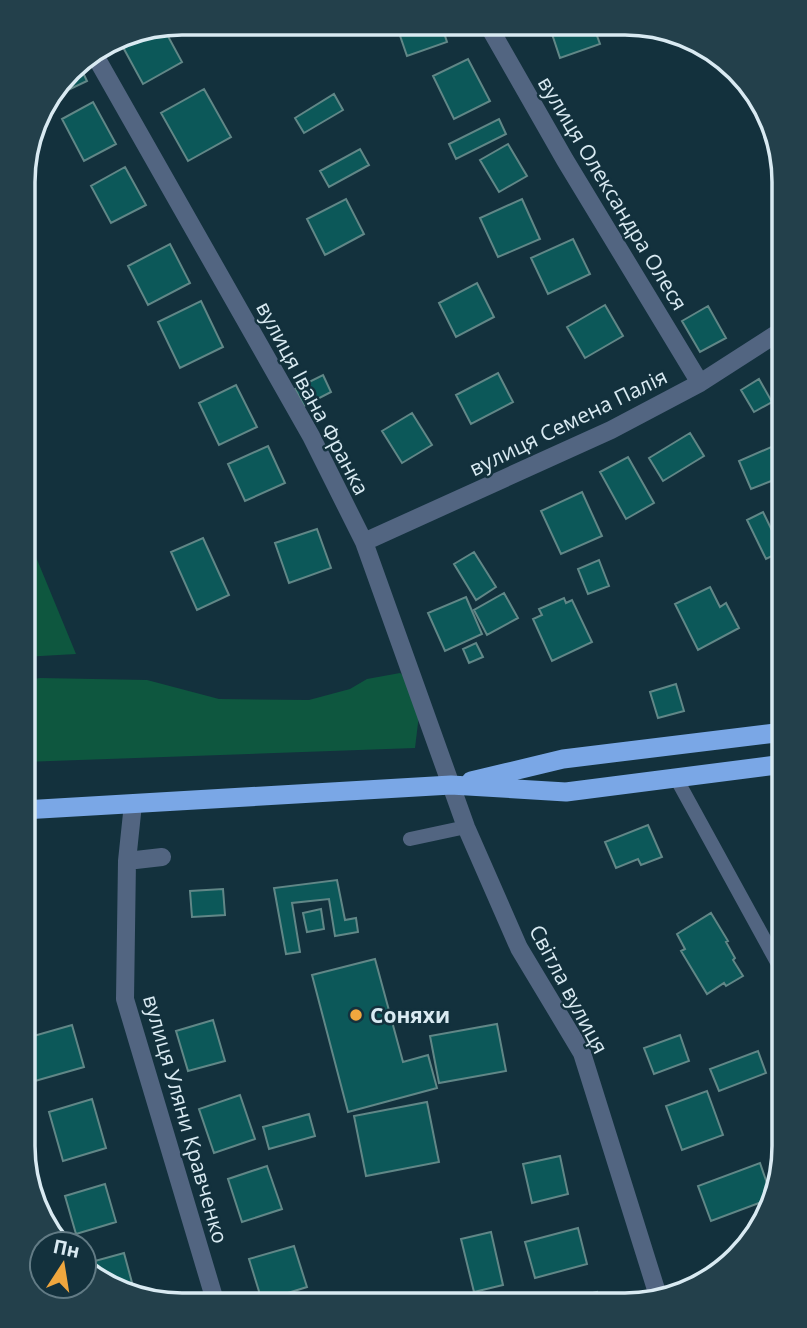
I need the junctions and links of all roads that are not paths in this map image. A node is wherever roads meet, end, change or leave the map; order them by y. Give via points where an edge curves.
1 (494, 35) edge
2 (99, 62) edge
3 (772, 337) edge
4 (700, 383) junction
5 (364, 542) junction
6 (772, 733) edge
7 (772, 766) edge
8 (676, 778) junction
9 (451, 786) junction
10 (133, 804) junction
11 (35, 809) edge
12 (466, 827) junction
13 (410, 839) dead end
14 (162, 858) dead end
15 (127, 861) junction
16 (772, 953) edge
17 (656, 1289) edge
18 (213, 1293) edge

1 - 4 street, вулиця Олександра Олеся
2 - 5 street, вулиця Івана Франка via 311,436
3 - 4 street, вулиця Семена Палія
4 - 5 street, вулиця Семена Палія via 611,430
5 - 9 street, вулиця Івана Франка
6 - 9 highway via 563,759
7 - 8 highway
8 - 9 highway via 566,792
8 - 16 lane
9 - 10 highway
9 - 12 street, Світла вулиця
10 - 11 highway
10 - 15 street, вулиця Уляни Кравченко
12 - 13 lane
12 - 17 street, Світла вулиця via 519,948 582,1053
14 - 15 street
15 - 18 street, вулиця Уляни Кравченко via 125,999

